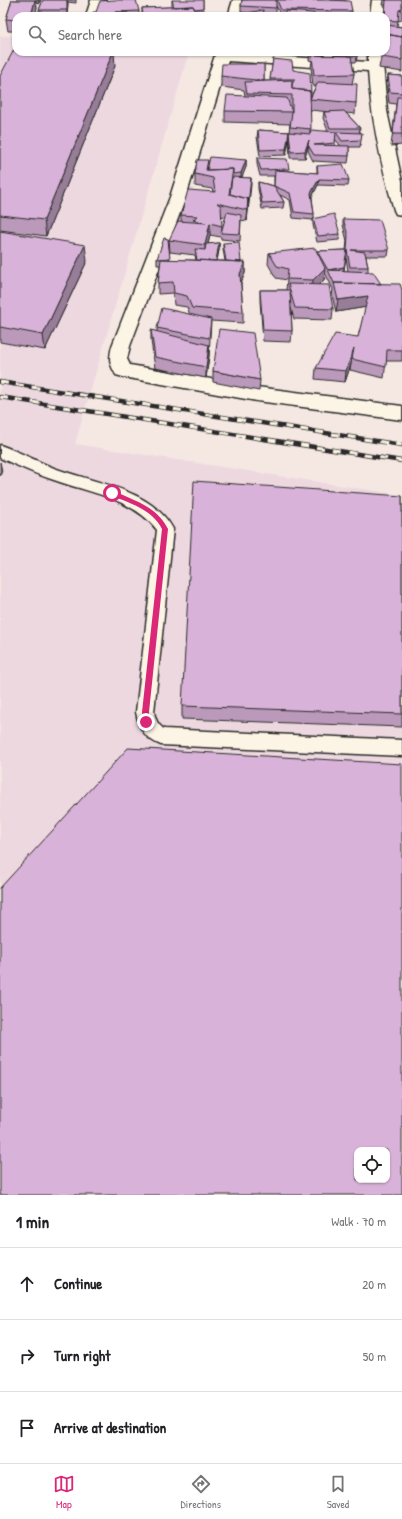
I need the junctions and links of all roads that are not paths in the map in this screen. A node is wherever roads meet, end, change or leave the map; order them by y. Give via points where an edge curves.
1 (98, 0) edge
2 (240, 0) edge
3 (379, 0) edge
4 (94, 12) edge
5 (236, 12) edge
6 (378, 12) edge
7 (221, 56) edge
8 (283, 56) edge
9 (375, 59) edge
10 (402, 210) edge
11 (402, 413) edge
12 (0, 451) edge
13 (402, 748) edge

1 - 4 street
2 - 5 street
3 - 6 street
7 - 11 street via 178,197 121,346 118,359 123,370 258,394
8 - 9 street
9 - 10 street via 386,148
12 - 13 lane via 49,473 112,493 152,511 160,519 165,529 145,712 150,731 161,737

